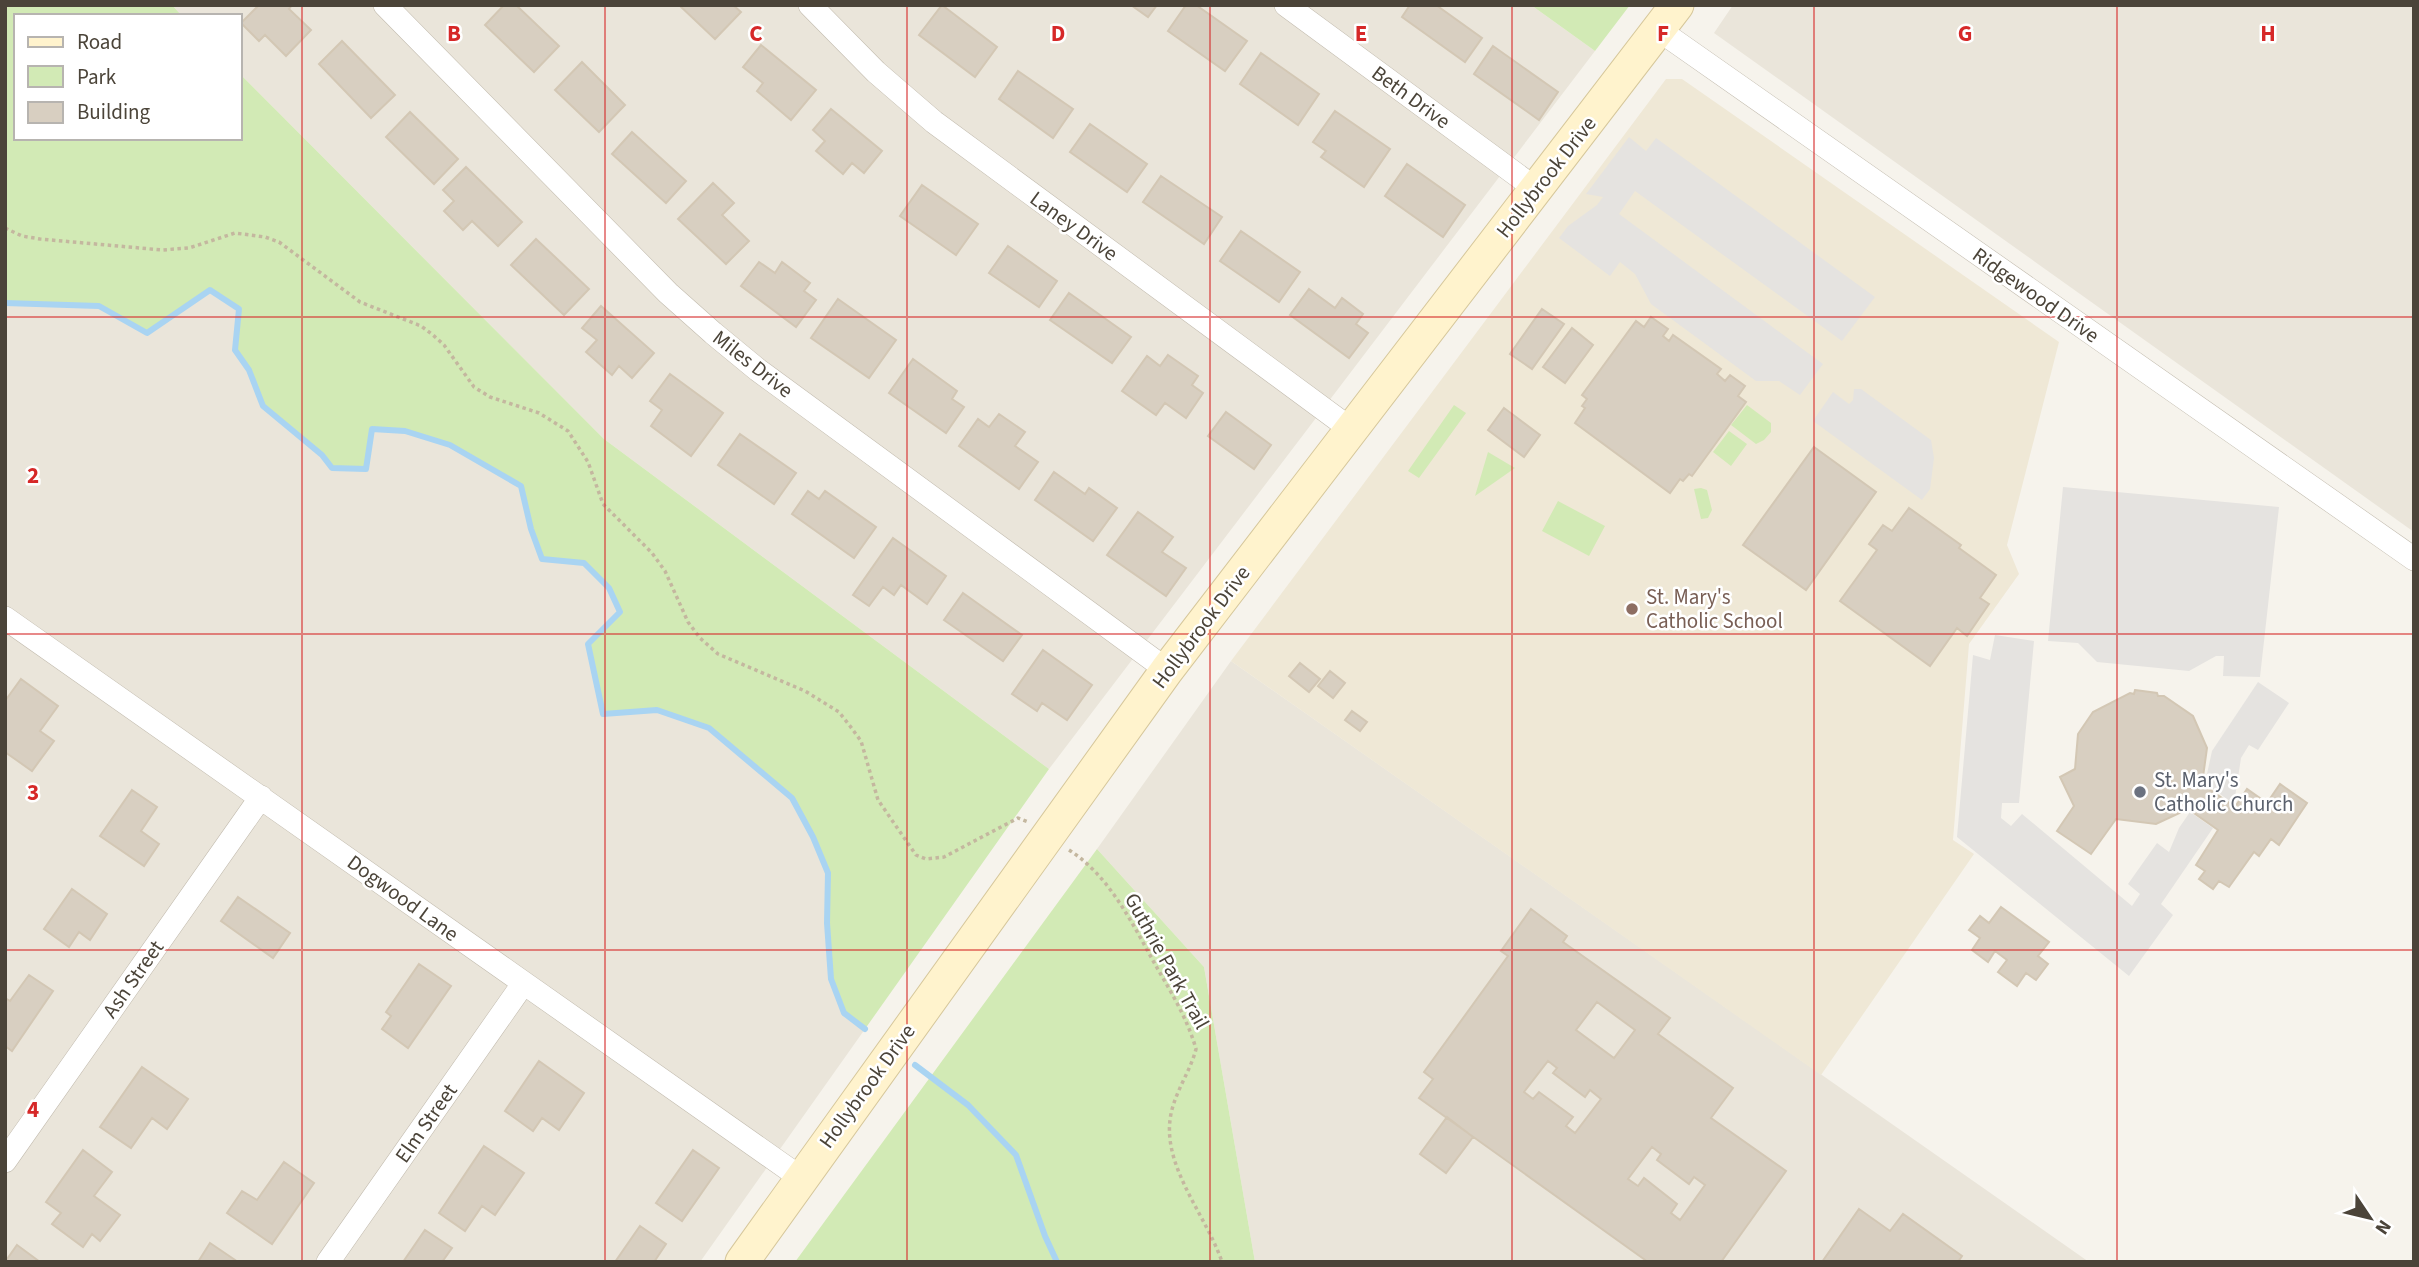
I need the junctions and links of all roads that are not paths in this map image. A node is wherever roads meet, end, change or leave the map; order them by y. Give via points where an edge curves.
1 (385, 5) edge
2 (810, 5) edge
3 (1286, 5) edge
4 (1668, 18) edge
5 (1536, 189) junction
6 (1352, 430) junction
7 (2414, 559) edge
8 (5, 618) edge
9 (1167, 670) junction
10 (261, 797) junction
11 (523, 984) junction
12 (5, 1161) edge
13 (801, 1178) junction
14 (328, 1262) edge
15 (742, 1262) edge

1 - 9 street, Miles Drive via 658,283 713,333
2 - 6 street, Laney Drive via 934,122
3 - 5 street, Beth Drive
4 - 5 main road, Hollybrook Drive
4 - 7 street, Ridgewood Drive via 2058,311
5 - 6 main road, Hollybrook Drive
6 - 9 main road, Hollybrook Drive
8 - 10 street, Dogwood Lane
9 - 13 main road, Hollybrook Drive
10 - 11 street, Dogwood Lane
10 - 12 street, Ash Street
11 - 13 street, Dogwood Lane
11 - 14 street, Elm Street
13 - 15 main road, Hollybrook Drive

